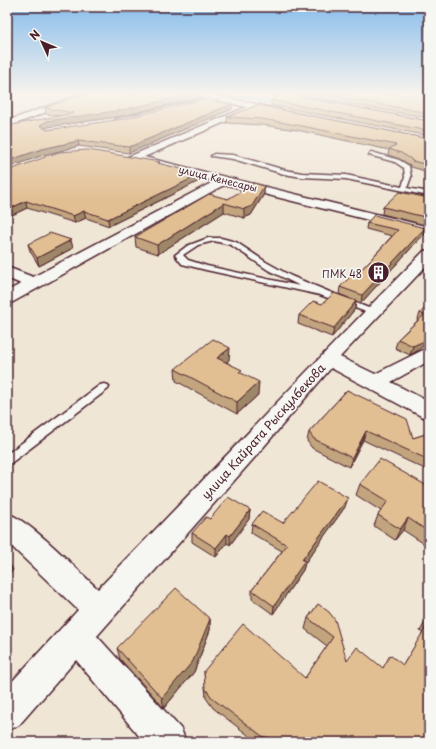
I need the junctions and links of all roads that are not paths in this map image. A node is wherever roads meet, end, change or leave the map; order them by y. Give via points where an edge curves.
1 (198, 130) edge
2 (371, 154) dead end
3 (117, 156) edge
4 (214, 156) dead end
5 (132, 158) junction
6 (229, 181) junction
7 (404, 189) junction
8 (429, 194) edge
9 (429, 231) edge
10 (429, 254) edge
11 (8, 263) edge
12 (33, 283) junction
13 (319, 293) junction
14 (7, 298) edge
15 (374, 312) junction
16 (429, 353) edge
17 (328, 359) junction
18 (375, 382) junction
19 (104, 387) dead end
20 (429, 412) edge
21 (7, 460) edge
22 (7, 525) edge
23 (99, 610) junction
24 (76, 636) junction
25 (7, 713) edge
26 (168, 742) edge

1 - 5 street
2 - 7 lane via 397,161 407,168 408,177
3 - 5 street, улица Кенесары
4 - 7 lane via 233,158 284,172 346,177
5 - 6 street, улица Кенесары
6 - 9 street, улица Кенесары
6 - 12 street via 218,184
7 - 8 lane
10 - 15 street, улица Кайрата Рыскулбекова
11 - 12 street
12 - 14 street
13 - 13 lane via 277,272 239,246 227,241 215,239 199,243 186,248 180,255 185,262 206,268
13 - 15 lane
15 - 17 street, улица Кайрата Рыскулбекова
16 - 18 street
17 - 18 street
17 - 23 street, улица Кайрата Рыскулбекова via 247,451
18 - 20 street
19 - 21 lane
22 - 23 street
23 - 24 street, улица Кайрата Рыскулбекова
24 - 25 street, улица Кайрата Рыскулбекова
24 - 26 street

